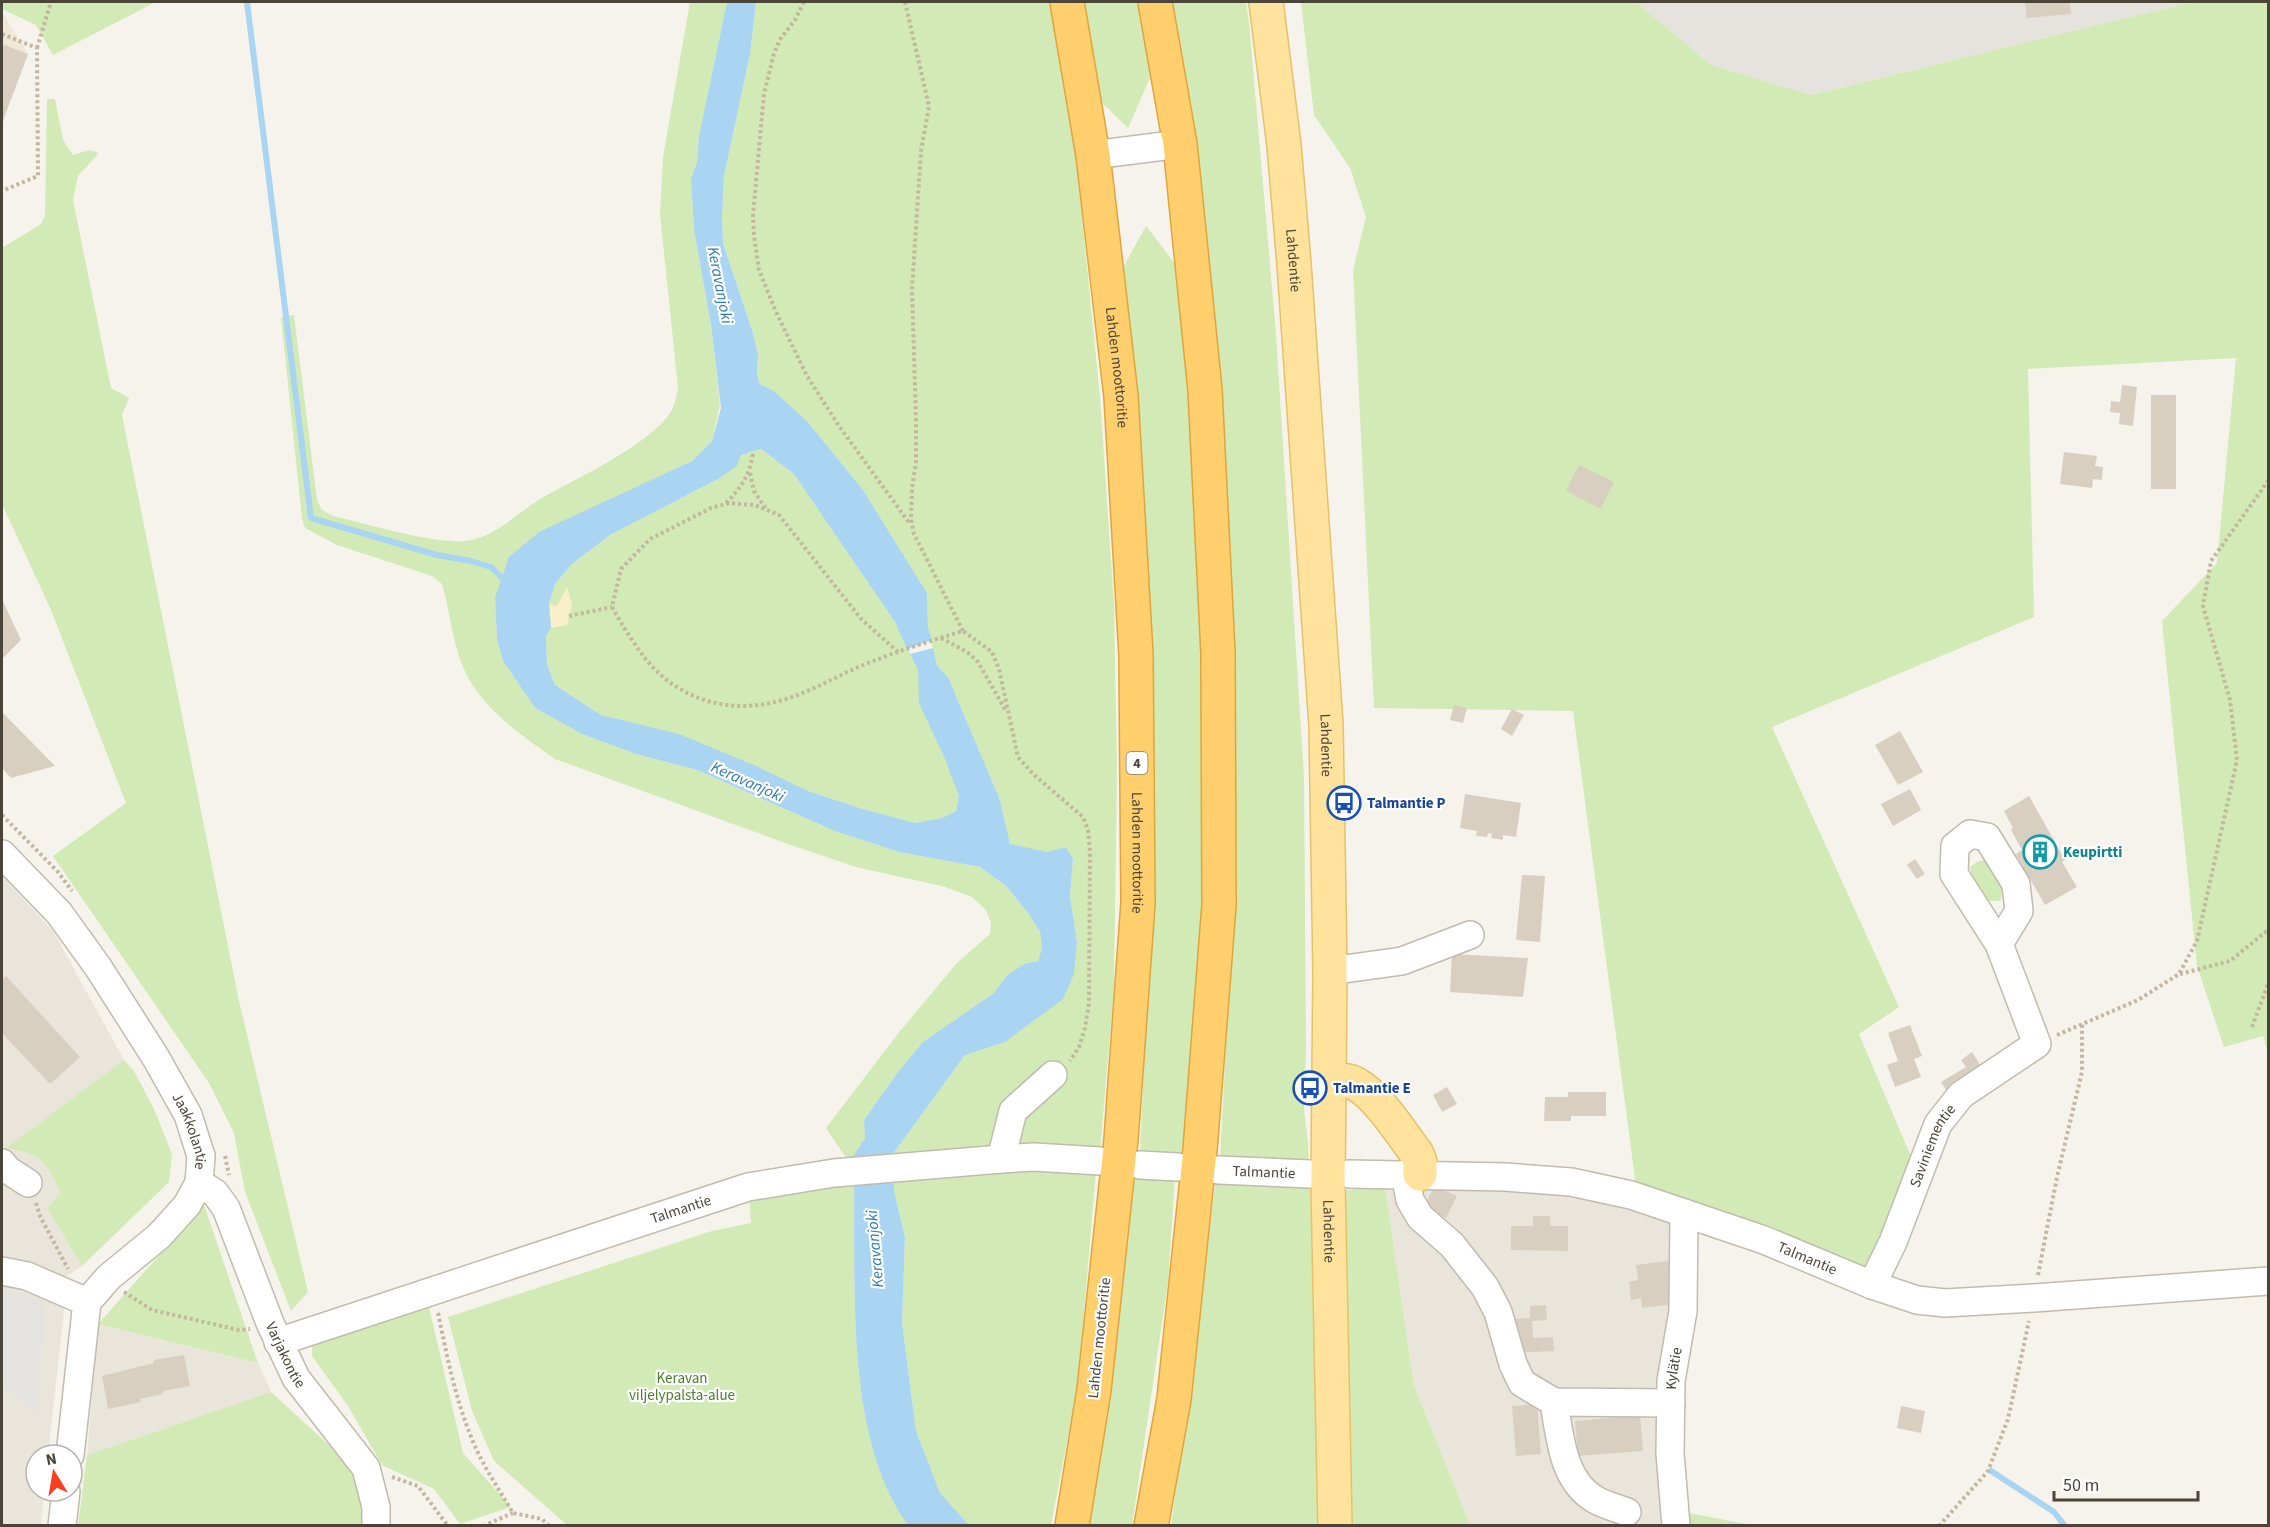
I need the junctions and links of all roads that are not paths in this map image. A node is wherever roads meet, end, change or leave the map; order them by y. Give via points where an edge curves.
1 (1067, 2) edge
2 (1155, 2) edge
3 (1266, 2) edge
4 (1180, 144) junction
5 (1093, 155) junction
6 (2, 854) edge
7 (1470, 935) dead end
8 (1999, 944) dead end
9 (1330, 971) junction
10 (1053, 1074) road end
11 (1328, 1081) junction
12 (1001, 1159) junction
13 (1100, 1161) dead end
14 (2, 1163) edge
15 (1140, 1165) dead end
16 (1178, 1167) dead end
17 (1218, 1170) dead end
18 (1310, 1174) dead end
19 (1349, 1174) dead end
20 (1413, 1174) junction
21 (28, 1183) road end
22 (199, 1183) junction
23 (1684, 1213) junction
24 (2, 1271) edge
25 (2268, 1281) edge
26 (1872, 1285) junction
27 (78, 1298) junction
28 (274, 1332) junction
29 (1554, 1402) junction
30 (1671, 1403) junction
31 (71, 1443) edge
32 (65, 1503) edge
33 (1627, 1512) dead end
34 (62, 1526) edge
35 (376, 1526) edge
36 (1072, 1526) edge
37 (1151, 1526) edge
38 (1335, 1526) edge
39 (1676, 1526) edge

1 - 5 highway, Lahden moottoritie / 4
2 - 4 highway
3 - 9 main road, Lahdentie via 1294,264 1325,713
4 - 5 street
4 - 37 highway via 1205,390 1218,653 1219,905 1200,1150 1174,1399
5 - 36 highway, Lahden moottoritie / 4 via 1121,396 1136,655 1138,903 1120,1152 1094,1390
6 - 22 street, Jaakkolantie via 59,913 156,1058 188,1115 201,1156
7 - 9 street via 1402,961
8 - 26 street, Saviniementie via 2037,1044 1961,1095 1938,1124 1893,1242
9 - 11 main road, Lahdentie
10 - 12 street via 1013,1111
11 - 20 main road via 1356,1083 1373,1098 1417,1154 1420,1162
11 - 38 main road, Lahdentie
12 - 13 street, Talmantie
12 - 28 street, Talmantie via 834,1173 748,1187 433,1292
14 - 21 street
15 - 16 street
17 - 18 street, Talmantie
19 - 20 street, Talmantie
20 - 23 street, Talmantie via 1571,1182 1631,1195
20 - 29 street via 1410,1200 1420,1217 1452,1245 1485,1287 1498,1312 1522,1383
22 - 27 street, Jaakkolantie via 187,1204 159,1236
22 - 28 street, Varjakontie via 226,1208
23 - 26 street, Talmantie via 1764,1240
23 - 30 street, Kylätie via 1683,1311
24 - 27 street via 27,1276
25 - 26 street, Talmantie via 1946,1303 1917,1300
27 - 31 street
28 - 35 street, Varjakontie via 296,1378 366,1468 376,1507
29 - 30 street
29 - 33 street via 1565,1460 1574,1480 1594,1499
30 - 39 street, Kylätie via 1670,1453
32 - 34 street

